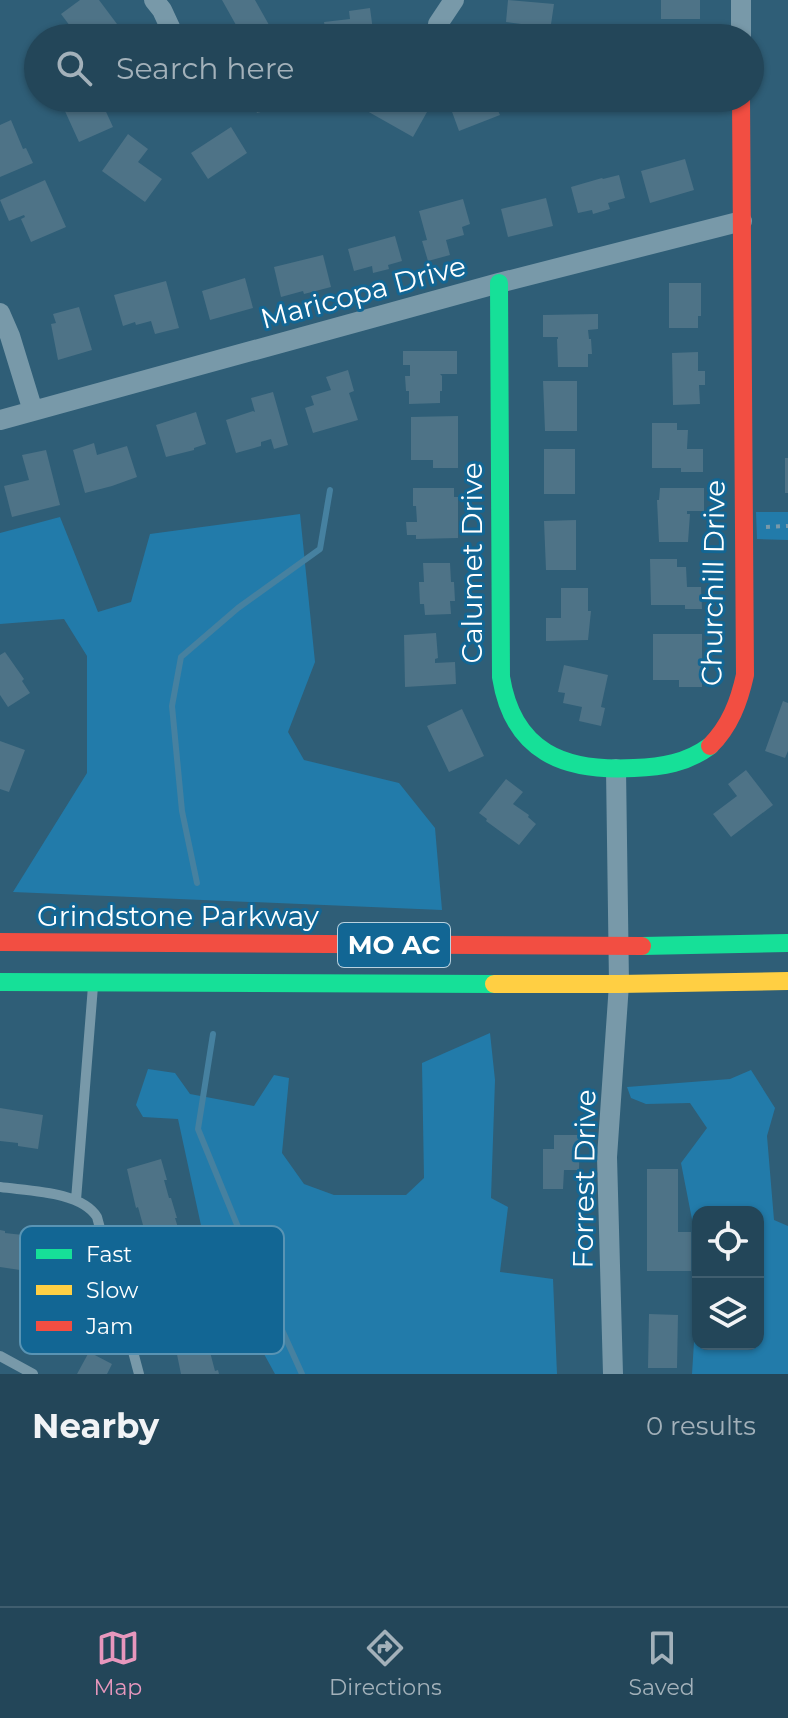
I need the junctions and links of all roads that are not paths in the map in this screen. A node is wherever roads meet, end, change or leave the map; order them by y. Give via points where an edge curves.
1 (154, 0) edge
2 (454, 0) edge
3 (741, 0) edge
4 (168, 24) edge
5 (438, 24) dead end
6 (741, 24) edge
7 (741, 112) edge
8 (742, 221) junction
9 (499, 283) junction
10 (0, 313) edge
11 (33, 411) junction
12 (0, 420) edge
13 (616, 769) junction
14 (0, 942) edge
15 (788, 943) edge
16 (618, 947) junction
17 (788, 981) edge
18 (0, 982) edge
19 (93, 984) junction
20 (619, 984) junction
21 (0, 1187) edge
22 (76, 1200) junction
23 (99, 1226) edge
24 (134, 1354) edge
25 (0, 1356) edge
26 (33, 1374) edge
27 (139, 1374) edge
28 (613, 1374) edge

1 - 4 street
2 - 5 street
3 - 6 street
7 - 8 main road, Churchill Drive
8 - 9 street, Maricopa Drive
8 - 13 main road, Churchill Drive via 741,695 729,723 711,745 689,759 664,767
9 - 11 street, Maricopa Drive
9 - 13 main road, Calumet Drive via 505,704 537,748 582,767
10 - 11 street
11 - 12 street, Maricopa Drive
13 - 16 street
14 - 16 main road, Grindstone Parkway / MO AC
15 - 16 main road, Grindstone Parkway / MO AC
16 - 20 street
17 - 20 main road, MO AC
18 - 19 main road, MO AC
19 - 20 main road, MO AC
19 - 22 lane
20 - 28 street, Forrest Drive via 607,1157
21 - 22 lane
22 - 23 lane via 92,1210
24 - 27 lane
25 - 26 lane

